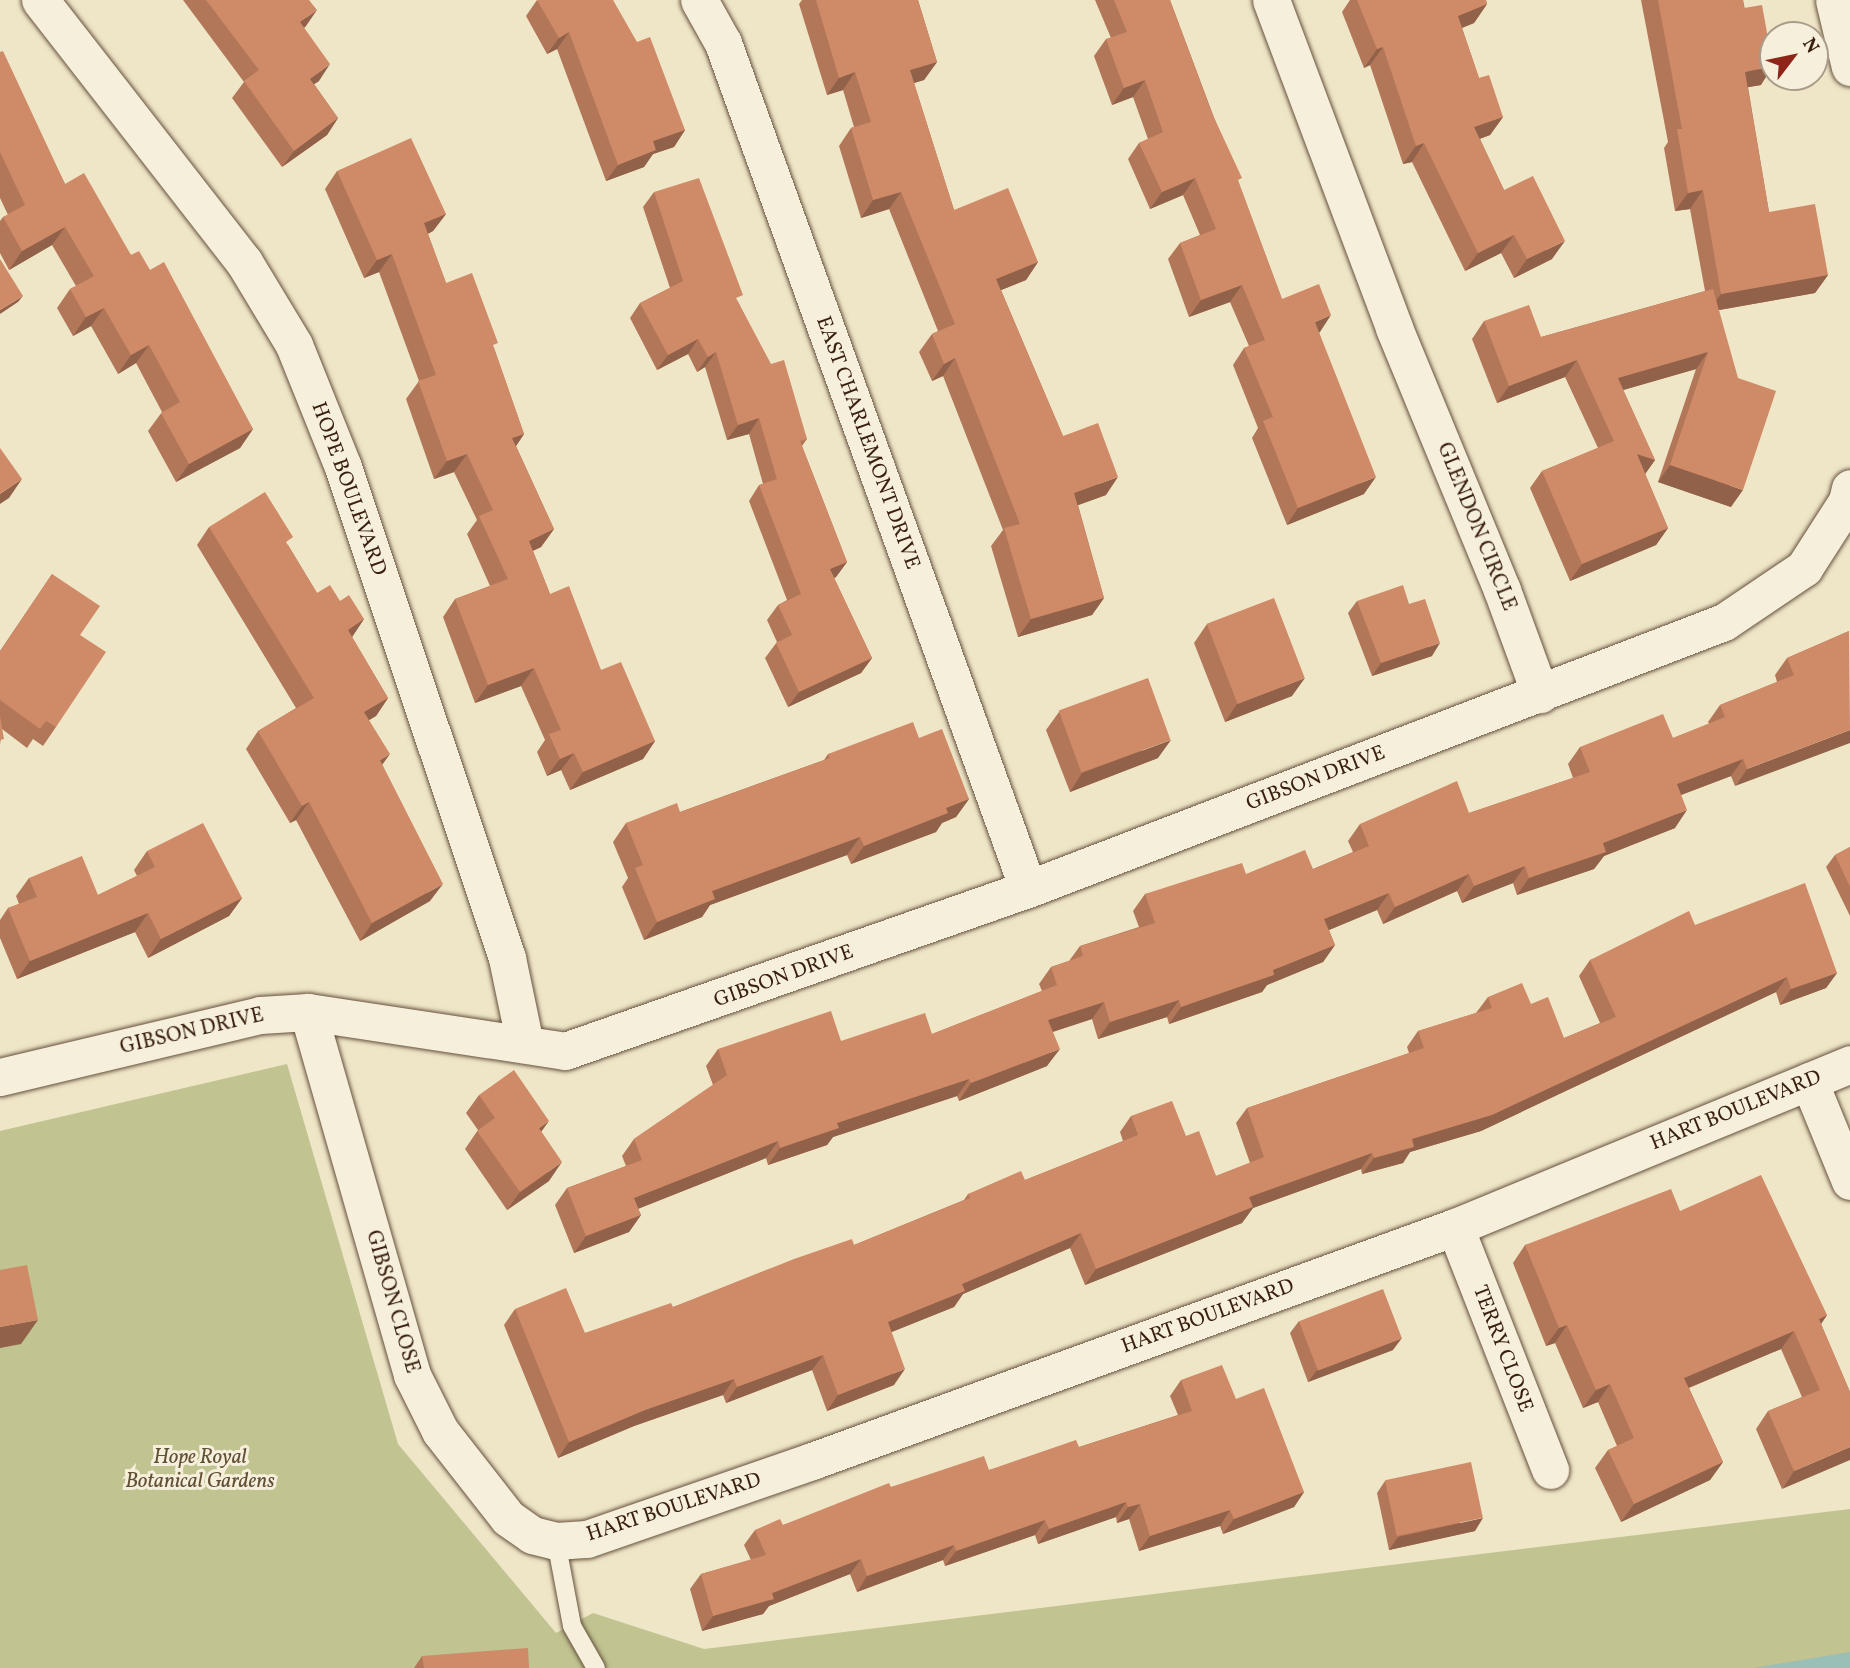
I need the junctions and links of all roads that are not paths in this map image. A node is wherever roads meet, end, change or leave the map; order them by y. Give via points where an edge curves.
1 (40, 0) edge
2 (699, 0) edge
3 (1271, 0) edge
4 (1834, 0) edge
5 (1850, 66) edge
6 (1850, 488) edge
7 (1540, 694) junction
8 (1028, 890) junction
9 (309, 1012) junction
10 (526, 1044) junction
11 (1850, 1064) edge
12 (0, 1077) edge
13 (1809, 1081) junction
14 (1850, 1181) edge
15 (1455, 1227) junction
16 (1549, 1471) dead end
17 (556, 1541) junction
18 (596, 1668) edge

1 - 10 street, HOPE BOULEVARD via 244,262 294,345 343,467 508,958
2 - 8 street, EAST CHARLEMONT DRIVE via 723,43
3 - 7 street, GLENDON CIRCLE via 1394,328 1503,590
4 - 5 street
6 - 7 street via 1847,501 1804,568 1724,622
7 - 8 street, GIBSON DRIVE
8 - 10 street, GIBSON DRIVE via 565,1051
9 - 10 street, GIBSON DRIVE
9 - 12 street, GIBSON DRIVE via 260,1015
9 - 17 street, GIBSON CLOSE via 412,1375 440,1431 508,1518 532,1535
11 - 13 street, HART BOULEVARD
13 - 14 street
13 - 15 street, HART BOULEVARD
15 - 16 street, TERRY CLOSE
15 - 17 street, HART BOULEVARD via 812,1461 587,1539
17 - 18 lane via 572,1626

